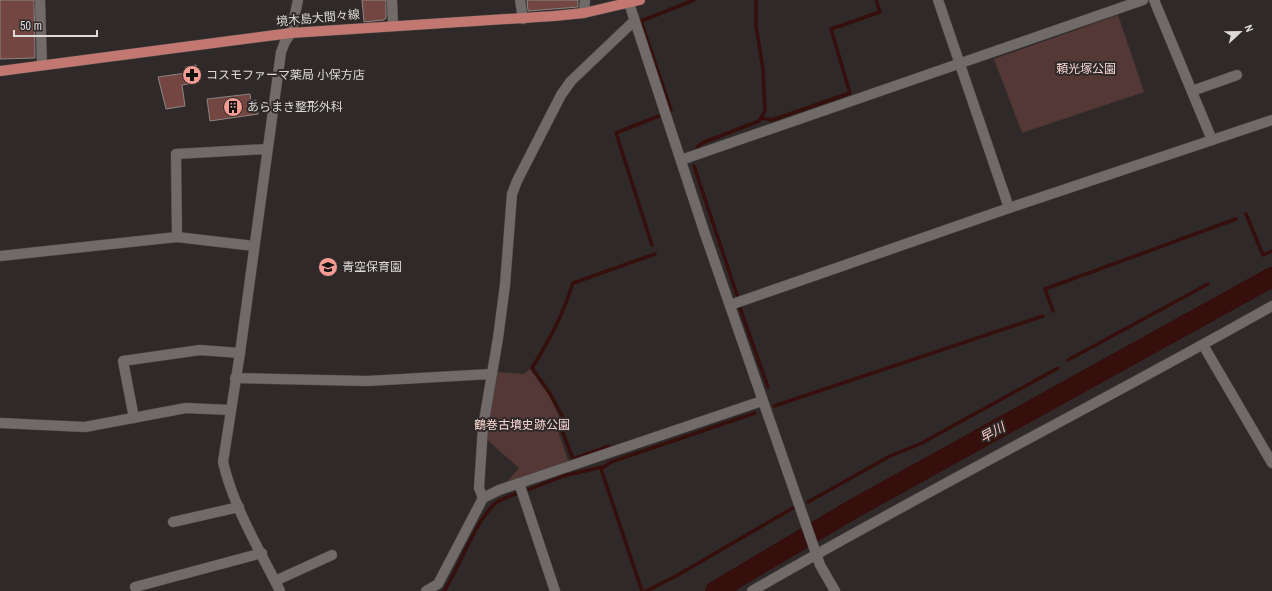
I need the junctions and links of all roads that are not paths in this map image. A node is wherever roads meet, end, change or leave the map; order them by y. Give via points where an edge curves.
1 (40, 0) edge
2 (298, 0) edge
3 (392, 0) edge
4 (520, 0) edge
5 (584, 0) edge
6 (640, 0) edge
7 (938, 0) edge
8 (1143, 0) edge
9 (1154, 0) edge
10 (628, 4) junction
11 (584, 13) junction
12 (523, 18) junction
13 (634, 22) junction
14 (393, 25) junction
15 (291, 33) junction
16 (960, 64) junction
17 (42, 65) junction
18 (0, 71) edge
19 (1237, 75) dead end
20 (1192, 91) junction
21 (1272, 120) edge
22 (1212, 140) junction
23 (267, 149) junction
24 (681, 160) junction
25 (1009, 208) junction
26 (177, 237) junction
27 (254, 246) junction
28 (0, 256) edge
29 (730, 304) junction
30 (1272, 306) edge
31 (1203, 345) junction
32 (240, 353) junction
33 (491, 374) junction
34 (235, 378) junction
35 (762, 401) junction
36 (230, 410) junction
37 (134, 418) junction
38 (0, 423) edge
39 (1272, 463) edge
40 (519, 483) junction
41 (483, 498) junction
42 (239, 507) junction
43 (173, 522) dead end
44 (816, 551) junction
45 (262, 553) junction
46 (332, 555) dead end
47 (275, 581) junction
48 (135, 587) dead end
49 (280, 591) edge
50 (426, 591) edge
51 (555, 591) edge
52 (752, 591) edge
53 (835, 591) edge

1 - 17 street
2 - 15 street
3 - 14 street
4 - 12 street
5 - 11 street
6 - 10 main road, 境木島大間々線
7 - 16 street
8 - 16 street
9 - 20 street
10 - 11 main road, 境木島大間々線
10 - 13 street
11 - 12 main road, 境木島大間々線
12 - 14 main road, 境木島大間々線
13 - 24 street
13 - 33 street via 571,81 561,95 516,181 512,194 505,286
14 - 15 main road, 境木島大間々線
15 - 17 main road, 境木島大間々線
15 - 23 street via 281,52
16 - 24 street
16 - 25 street
17 - 18 main road, 境木島大間々線
19 - 20 street
20 - 22 street
21 - 22 street
22 - 25 street
23 - 26 street via 176,154
23 - 27 street
24 - 29 street
25 - 29 street
26 - 27 street
26 - 28 street
27 - 32 street
29 - 35 street
30 - 31 street
31 - 39 street
31 - 44 street
32 - 34 street
32 - 37 street via 200,350 122,361
33 - 34 street via 367,381
33 - 41 street via 482,435 479,488
34 - 36 street
35 - 40 street
35 - 44 street
36 - 37 street via 186,408
36 - 42 street via 223,462 226,477
37 - 38 street via 85,427
40 - 41 street
40 - 51 street
41 - 50 street via 438,584
42 - 43 street
42 - 45 street
44 - 52 street
44 - 53 street
45 - 47 street
45 - 48 street
46 - 47 street
47 - 49 street

